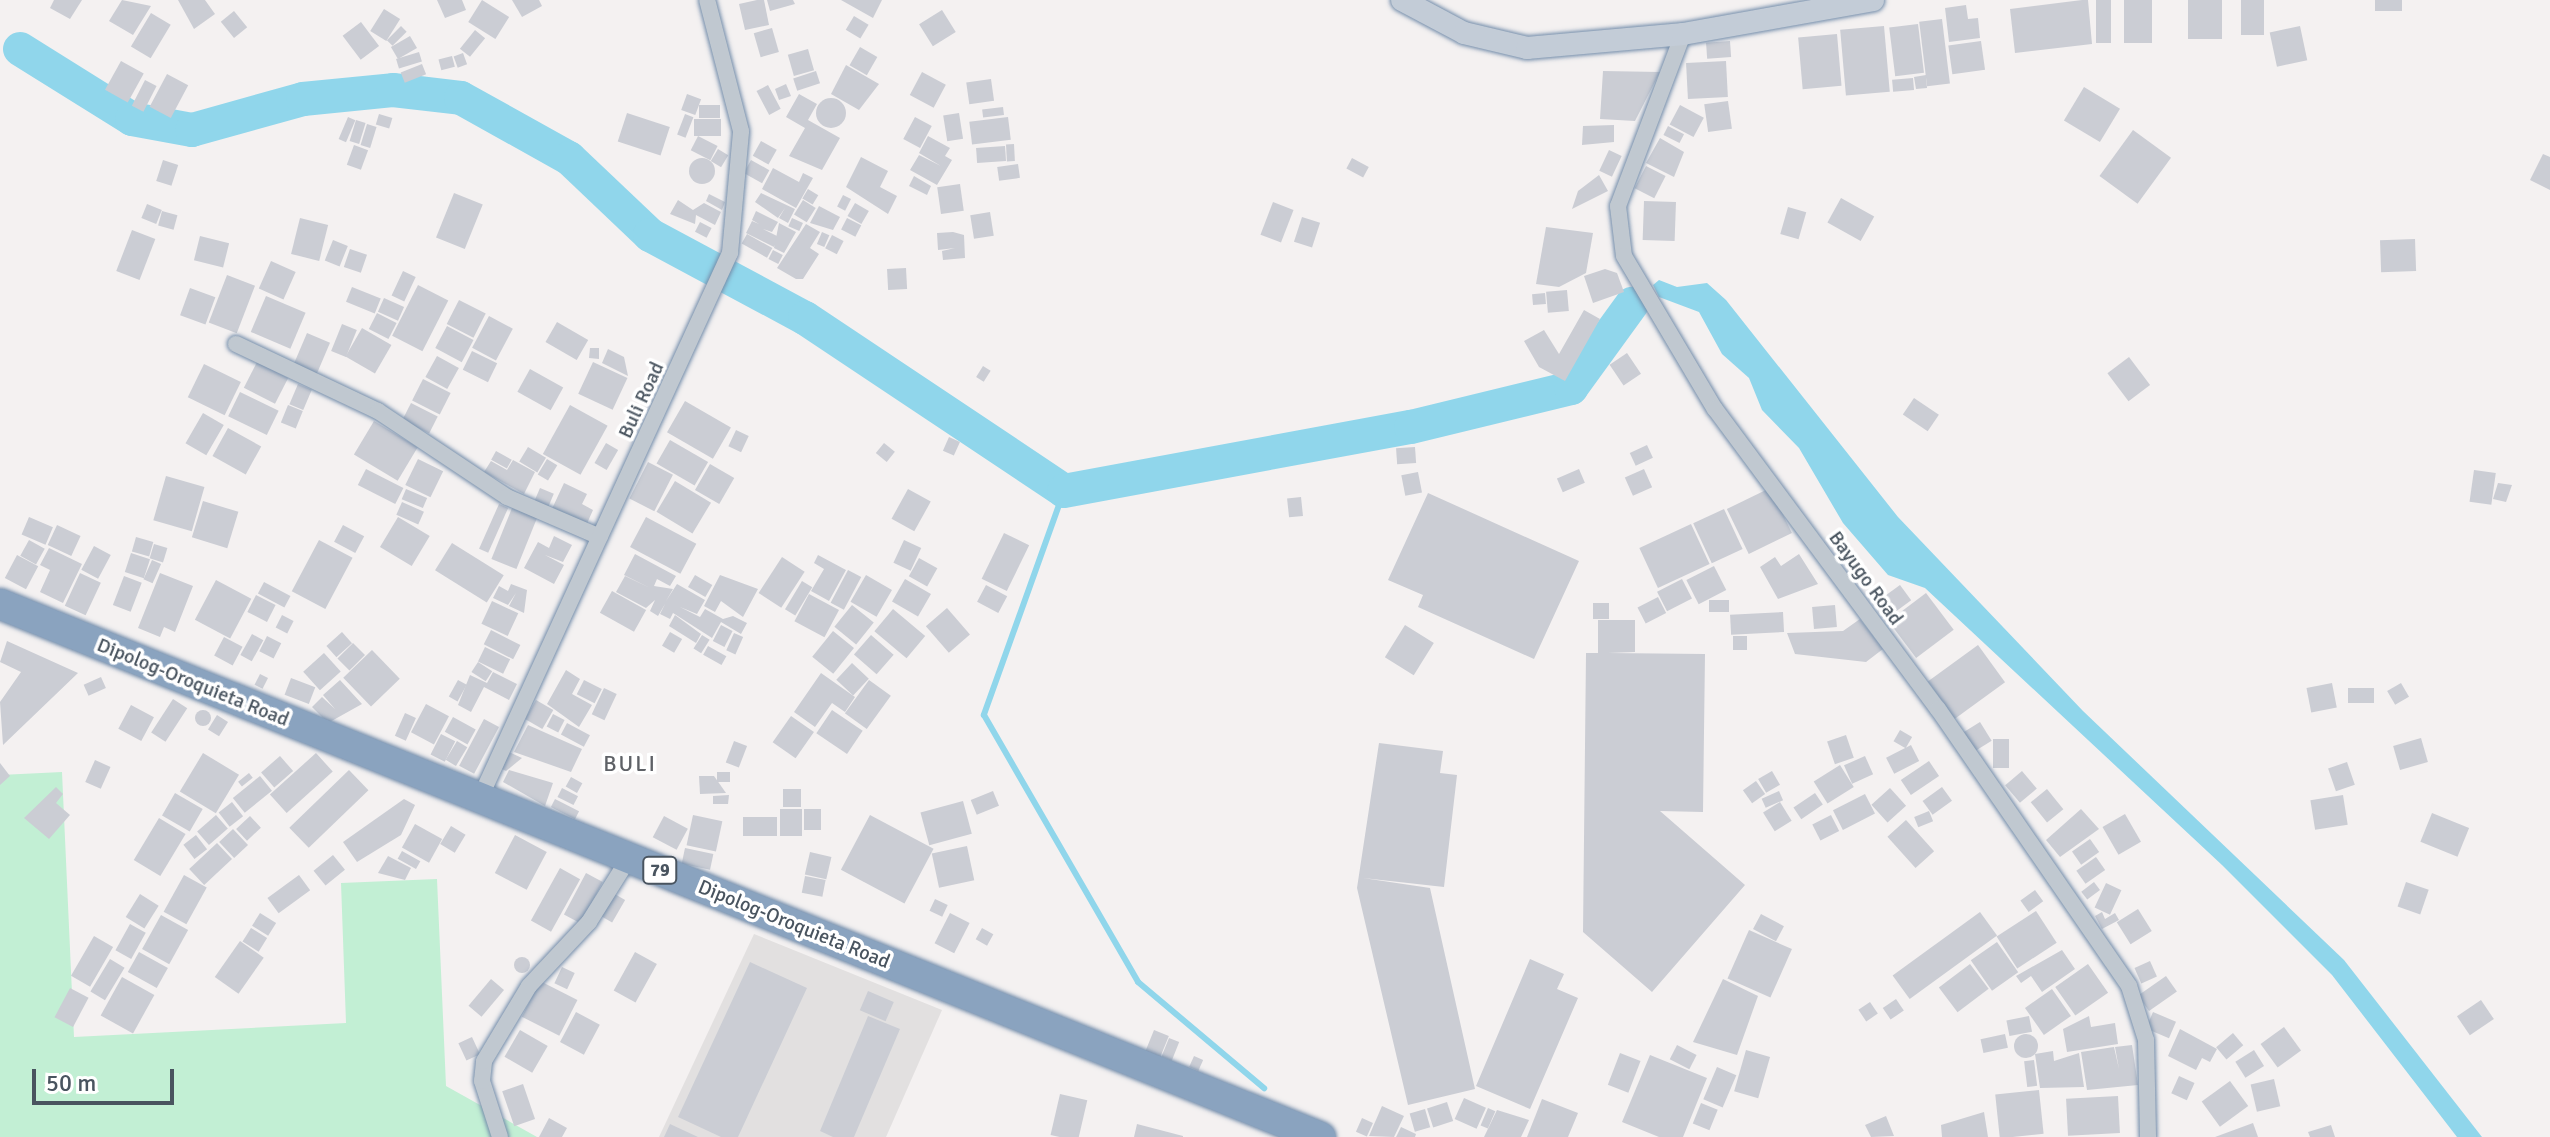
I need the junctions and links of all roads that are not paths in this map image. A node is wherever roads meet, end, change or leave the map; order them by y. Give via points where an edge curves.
1 (707, 0) edge
2 (1402, 0) edge
3 (1873, 0) edge
4 (1683, 34) junction
5 (236, 344) dead end
6 (600, 537) junction
7 (0, 604) edge
8 (480, 798) junction
9 (629, 858) junction
10 (500, 1137) edge
11 (1320, 1137) edge
12 (2148, 1137) edge

1 - 6 street, Buli Road via 741,131 730,253
2 - 4 main road via 1464,33 1527,48
3 - 4 main road
4 - 12 street, Bayugo Road via 1618,206 1624,256 1715,409 1938,709 2129,986 2146,1040
5 - 6 street via 378,411 507,497
6 - 8 street, Buli Road
7 - 8 highway, Dipolog-Oroquieta Road / 79
8 - 9 highway, Dipolog-Oroquieta Road / 79
9 - 10 street via 589,922 529,986 484,1061 482,1081
9 - 11 highway, Dipolog-Oroquieta Road / 79

